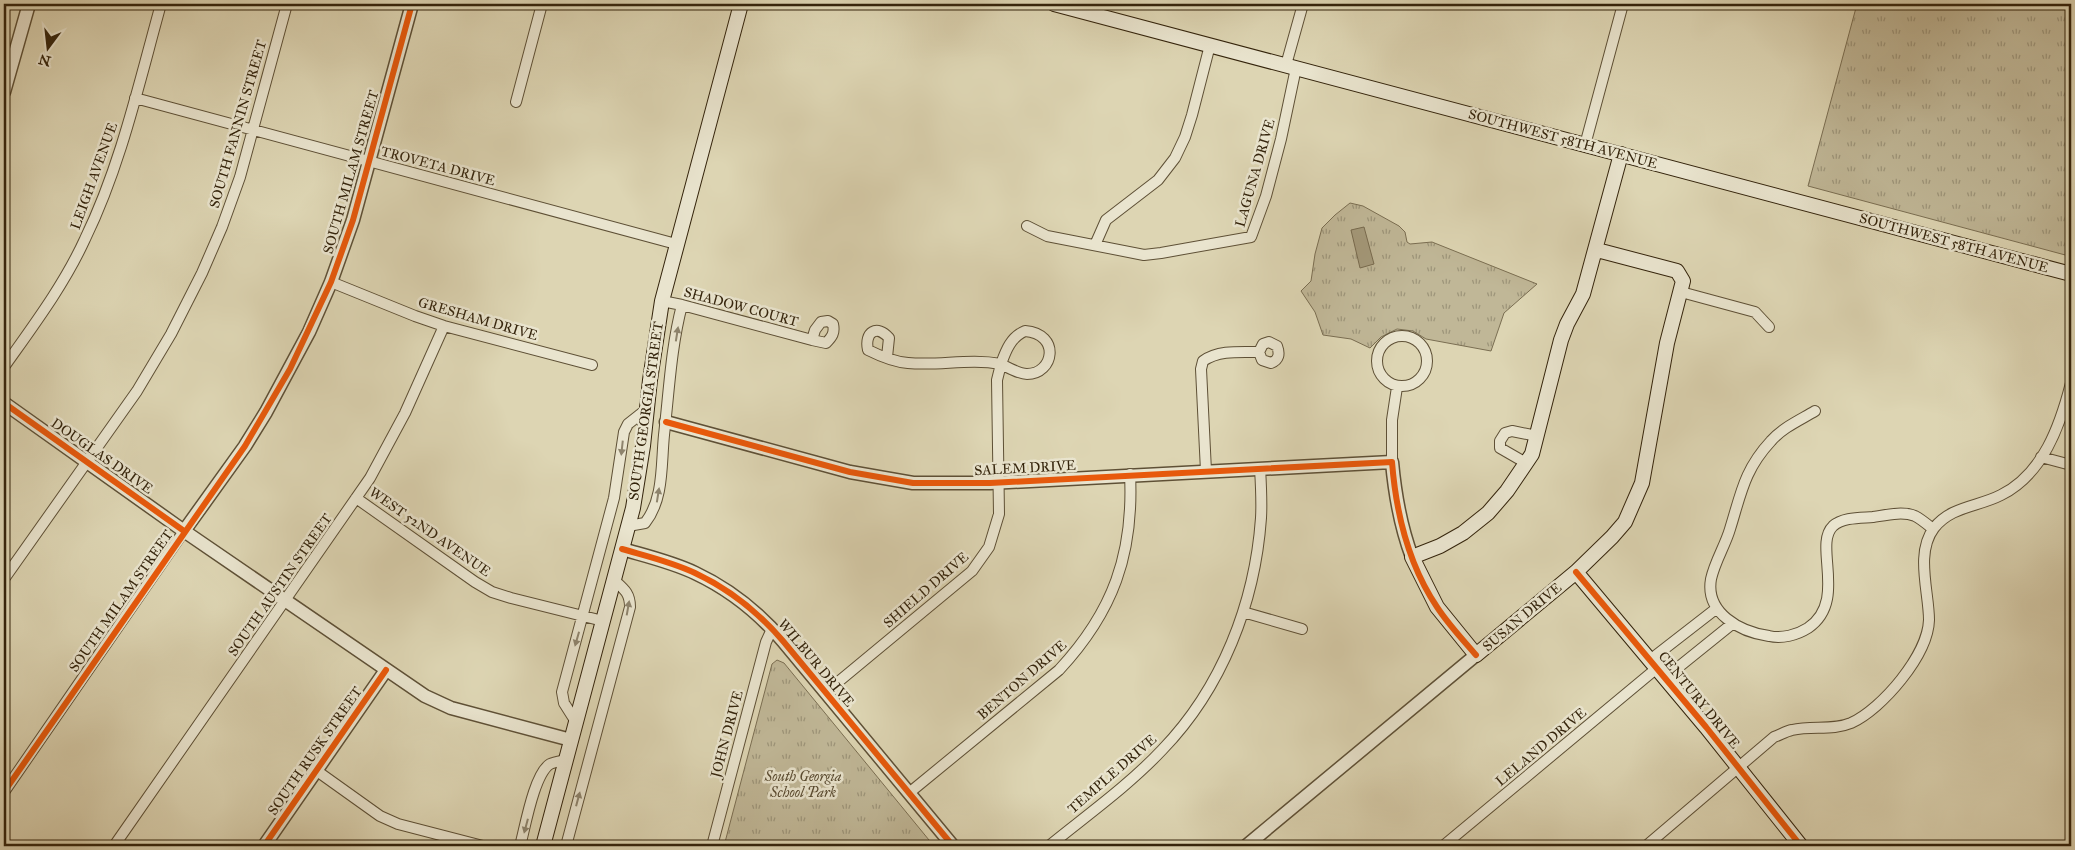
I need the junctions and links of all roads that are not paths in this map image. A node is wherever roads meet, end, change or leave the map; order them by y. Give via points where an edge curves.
1 (29, 4) edge
2 (161, 4) edge
3 (287, 4) edge
4 (412, 4) edge
5 (542, 4) edge
6 (740, 4) edge
7 (1054, 4) edge
8 (1303, 4) edge
9 (1623, 4) edge
10 (1210, 45) junction
11 (1291, 67) junction
12 (4, 92) edge
13 (135, 98) junction
14 (516, 102) dead end
15 (254, 130) junction
16 (1585, 145) junction
17 (1621, 154) junction
18 (369, 162) junction
19 (1028, 226) dead end
20 (676, 244) junction
21 (1095, 245) junction
22 (1597, 250) junction
23 (2071, 274) edge
24 (330, 282) junction
25 (1682, 286) junction
26 (662, 301) junction
27 (682, 305) junction
28 (444, 326) junction
29 (1769, 327) dead end
30 (812, 340) dead end
31 (1259, 352) dead end
32 (887, 358) dead end
33 (1001, 364) junction
34 (592, 365) dead end
35 (4, 367) edge
36 (2071, 383) edge
37 (1398, 387) junction
38 (2070, 396) edge
39 (4, 403) edge
40 (647, 409) junction
41 (1814, 411) dead end
42 (666, 422) junction
43 (1537, 436) junction
44 (2041, 457) junction
45 (87, 460) junction
46 (1392, 462) junction
47 (1526, 464) junction
48 (2071, 465) edge
49 (1260, 468) junction
50 (1206, 471) junction
51 (1130, 474) junction
52 (1000, 482) junction
53 (356, 498) junction
54 (628, 526) junction
55 (1934, 529) junction
56 (184, 530) junction
57 (622, 549) junction
58 (1412, 557) junction
59 (1576, 572) junction
60 (4, 579) edge
61 (614, 580) junction
62 (286, 600) junction
63 (1717, 608) junction
64 (1243, 612) junction
65 (583, 616) junction
66 (603, 621) junction
67 (1732, 624) junction
68 (1302, 629) dead end
69 (772, 630) junction
70 (1476, 655) junction
71 (1657, 669) junction
72 (386, 670) junction
73 (826, 692) junction
74 (576, 722) junction
75 (571, 740) junction
76 (566, 760) junction
77 (1739, 768) junction
78 (316, 771) junction
79 (4, 792) edge
80 (909, 793) junction
81 (114, 846) edge
82 (264, 846) edge
83 (484, 846) edge
84 (520, 846) edge
85 (542, 846) edge
86 (566, 846) edge
87 (712, 846) edge
88 (953, 846) edge
89 (1049, 846) edge
90 (1246, 846) edge
91 (1443, 846) edge
92 (1646, 846) edge
93 (1801, 846) edge

1 - 12 street
2 - 13 street, LEIGH AVENUE
3 - 15 street, SOUTH FANNIN STREET
4 - 18 street, SOUTH MILAM STREET
5 - 14 street
6 - 20 main road, SOUTH GEORGIA STREET
7 - 10 main road, SOUTHWEST 58TH AVENUE
8 - 11 street
9 - 16 street
10 - 11 main road, SOUTHWEST 58TH AVENUE
10 - 21 street via 1192,115 1175,158 1158,180 1106,220
11 - 16 main road, SOUTHWEST 58TH AVENUE
11 - 21 street, LAGUNA DRIVE via 1278,148 1251,237 1144,255
13 - 15 street, TROVETA DRIVE
13 - 35 street, LEIGH AVENUE via 85,240 62,282
15 - 18 street, TROVETA DRIVE
15 - 45 street, SOUTH FANNIN STREET via 228,210 202,273 171,334 136,391
16 - 17 main road, SOUTHWEST 58TH AVENUE
17 - 22 main road
17 - 23 main road, SOUTHWEST 58TH AVENUE
18 - 20 street, TROVETA DRIVE
18 - 24 street, SOUTH MILAM STREET via 353,220
19 - 21 street, LAGUNA DRIVE via 1047,236
20 - 26 main road, SOUTH GEORGIA STREET
22 - 25 main road via 1677,271
22 - 43 main road via 1583,294 1561,340
24 - 28 street, GRESHAM DRIVE
24 - 56 street, SOUTH MILAM STREET via 309,332 266,412
25 - 29 street via 1755,312
25 - 59 main road, SUSAN DRIVE via 1667,343 1642,483 1625,522
26 - 27 street, SHADOW COURT
26 - 40 main road, SOUTH GEORGIA STREET
27 - 30 street, SHADOW COURT
42 -> 27 street
28 - 34 street, GRESHAM DRIVE
28 - 53 street, SOUTH AUSTIN STREET via 405,413
31 - 50 street via 1213,354 1202,361
32 - 33 street via 908,364 983,361
33 - 33 street via 1027,374 1041,370 1048,360 1050,348 1036,332 1026,331 1017,334 1006,349
33 - 52 street, SHIELD DRIVE via 997,380
36 - 38 street
37 - 37 street via 1387,383 1376,364 1380,348 1391,338 1402,335 1422,344 1427,360 1424,375 1417,382
37 - 46 street via 1392,420
38 - 44 street
39 - 45 street, DOUGLAS DRIVE
40 - 54 main road, SOUTH GEORGIA STREET via 644,446
40 -> 65 street via 628,424 624,432 614,498
41 - 63 street via 1772,440 1747,472 1711,581
42 - 52 street, SALEM DRIVE via 883,478 933,484
54 -> 42 street via 645,524 656,504
43 - 47 main road
43 - 47 street via 1512,431 1505,433 1500,441 1504,452
44 - 48 street
44 - 55 street via 2018,484 2001,495 1956,510
45 - 56 street, DOUGLAS DRIVE
45 - 60 street, SOUTH FANNIN STREET
46 - 49 street, SALEM DRIVE
46 - 58 street via 1403,534
47 - 58 main road via 1488,512 1463,533
49 - 50 street, SALEM DRIVE
49 - 64 street, TEMPLE DRIVE via 1258,545
50 - 51 street, SALEM DRIVE
51 - 52 street, SALEM DRIVE
51 - 80 street, BENTON DRIVE via 1130,521 1126,547 1115,585 1095,626 1059,670
52 - 73 street, SHIELD DRIVE via 996,531 977,566
53 - 62 street, SOUTH AUSTIN STREET
53 - 65 street, WEST 52ND AVENUE via 492,592
54 - 57 main road, SOUTH GEORGIA STREET
55 - 67 street via 1914,516 1902,513 1844,520 1833,527 1828,536 1828,595 1825,608 1814,624 1785,636 1769,636
55 - 77 street via 1928,537 1925,555 1929,623 1918,655 1907,674 1857,719 1836,728 1791,730 1774,737
56 - 62 street, DOUGLAS DRIVE
56 - 79 street, SOUTH MILAM STREET
57 - 61 main road, SOUTH GEORGIA STREET
57 - 69 street, WILBUR DRIVE via 686,570 716,584
58 - 70 main road via 1437,607
59 - 70 main road, SUSAN DRIVE
59 - 71 main road, CENTURY DRIVE
61 - 66 main road, SOUTH GEORGIA STREET
86 -> 61 street via 630,607 628,593
62 - 72 street, DOUGLAS DRIVE
62 - 81 street, SOUTH AUSTIN STREET
63 - 67 street
63 - 71 street
64 - 68 street
64 - 89 street, TEMPLE DRIVE via 1221,666 1182,728 1140,771
65 - 66 street, WEST 52ND AVENUE
65 -> 74 street via 562,692 564,703
66 - 74 main road, SOUTH GEORGIA STREET
67 - 71 street, LELAND DRIVE
69 - 73 street, WILBUR DRIVE
69 - 87 street, JOHN DRIVE via 766,642
70 - 90 street, SUSAN DRIVE
71 - 77 main road, CENTURY DRIVE
71 - 91 street, LELAND DRIVE
72 - 75 street, DOUGLAS DRIVE via 425,696 451,708
72 - 78 street, SOUTH RUSK STREET
73 - 80 street, WILBUR DRIVE
74 - 75 main road, SOUTH GEORGIA STREET
75 - 76 main road, SOUTH GEORGIA STREET
76 -> 84 street via 550,764 544,770
76 - 85 main road, SOUTH GEORGIA STREET
77 - 92 street
77 - 93 main road, CENTURY DRIVE
78 - 82 street, SOUTH RUSK STREET
78 - 83 street via 380,816 398,824
80 - 88 street, WILBUR DRIVE

